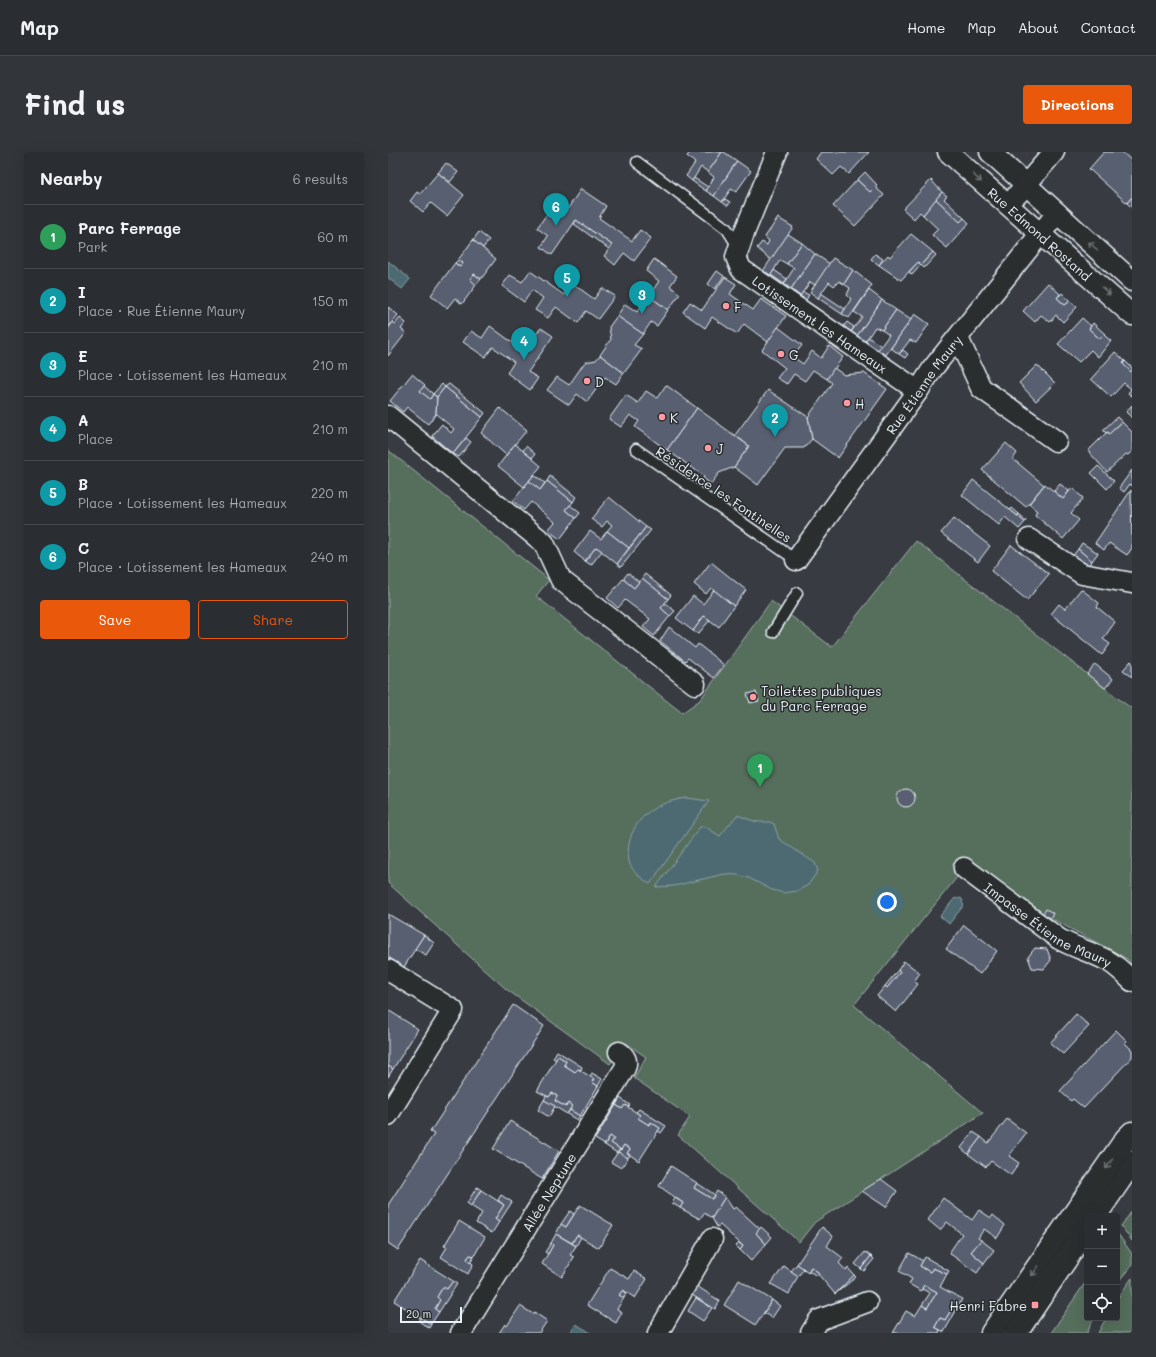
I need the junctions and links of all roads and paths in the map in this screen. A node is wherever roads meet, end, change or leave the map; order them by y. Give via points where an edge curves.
1 (777, 152) edge
2 (948, 152) edge
3 (990, 152) edge
4 (1054, 152) edge
5 (636, 162) dead end
6 (1026, 185) junction
7 (1008, 206) junction
8 (1057, 213) junction
9 (1040, 234) junction
10 (739, 248) junction
11 (1132, 281) edge
12 (1132, 315) edge
13 (958, 338) junction
14 (918, 391) junction
15 (388, 416) edge
16 (1056, 441) dead end
17 (636, 449) dead end
18 (1029, 539) dead end
19 (796, 560) joint
20 (1132, 583) edge
21 (798, 593) dead end
22 (773, 632) dead end
23 (695, 684) dead end
24 (961, 865) dead end
25 (388, 970) edge
26 (1132, 981) edge
27 (619, 1052) dead end
28 (388, 1115) edge
29 (1132, 1133) edge
30 (1132, 1162) edge
31 (1097, 1213) edge
32 (1084, 1232) edge
33 (712, 1239) dead end
34 (867, 1302) dead end
35 (461, 1333) edge
36 (658, 1333) edge
37 (811, 1333) edge
38 (992, 1333) edge
39 (1016, 1333) edge

1 - 10 street, Lotissement les Hameaux
2 -> 7 street, Rue Edmond Rostand
3 - 6 street, Rue Edmond Rostand
4 - 6 street
5 - 10 lane, Lotissement les Hameaux via 727,229
6 - 7 street
6 - 8 street, Rue Edmond Rostand
7 - 9 street, Rue Edmond Rostand
8 - 9 street, Rue Étienne Maury
11 -> 8 street, Rue Edmond Rostand
9 -> 12 street, Rue Edmond Rostand
9 - 13 street, Rue Étienne Maury
10 - 14 street, Lotissement les Hameaux via 736,256 741,269
13 - 14 street, Rue Étienne Maury
13 - 16 street via 981,388
14 - 19 street, Rue Étienne Maury
15 - 23 street via 544,543 561,580
17 - 19 lane, Résidence les Fontinelles
18 - 20 street via 1082,574
21 - 22 lane
24 - 26 street, Impasse Étienne Maury via 1054,935 1109,962
25 - 28 street via 453,1010
27 - 35 street, Allée Neptune via 626,1060 625,1068
29 -> 38 street
30 - 31 street
32 - 39 street
33 - 36 street
34 - 37 street via 819,1320

